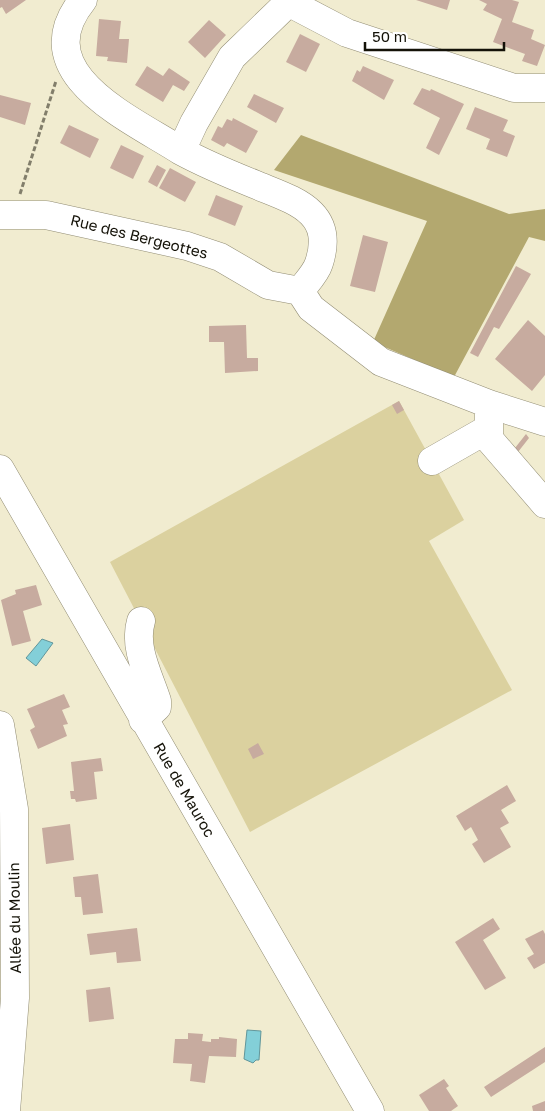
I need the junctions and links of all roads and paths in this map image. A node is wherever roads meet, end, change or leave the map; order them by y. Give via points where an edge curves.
1 (83, 0) edge
2 (290, 1) edge
3 (69, 65) junction
4 (545, 88) edge
5 (181, 151) junction
6 (7, 214) edge
7 (300, 291) junction
8 (488, 417) junction
9 (545, 422) edge
10 (432, 461) dead end
11 (0, 469) edge
12 (545, 504) edge
13 (141, 621) dead end
14 (143, 720) junction
15 (0, 725) edge
16 (6, 1111) edge
17 (370, 1111) edge

1 - 3 street via 67,25 64,46
2 - 4 street via 347,33 514,88
2 - 5 street via 232,57
3 - 5 street via 85,86
3 - 6 path via 53,85
5 - 7 street via 215,169 305,206 317,218 324,238 319,264
6 - 7 street, Rue des Bergeottes via 46,215 187,246 220,258 268,286
7 - 8 street via 311,308 381,362
8 - 9 street
8 - 10 street
8 - 12 street via 490,440
11 - 14 street, Rue de Mauroc
13 - 14 street via 139,645 157,701 157,707
14 - 17 street, Rue de Mauroc
15 - 16 street, Allée du Moulin via 14,809 15,998

